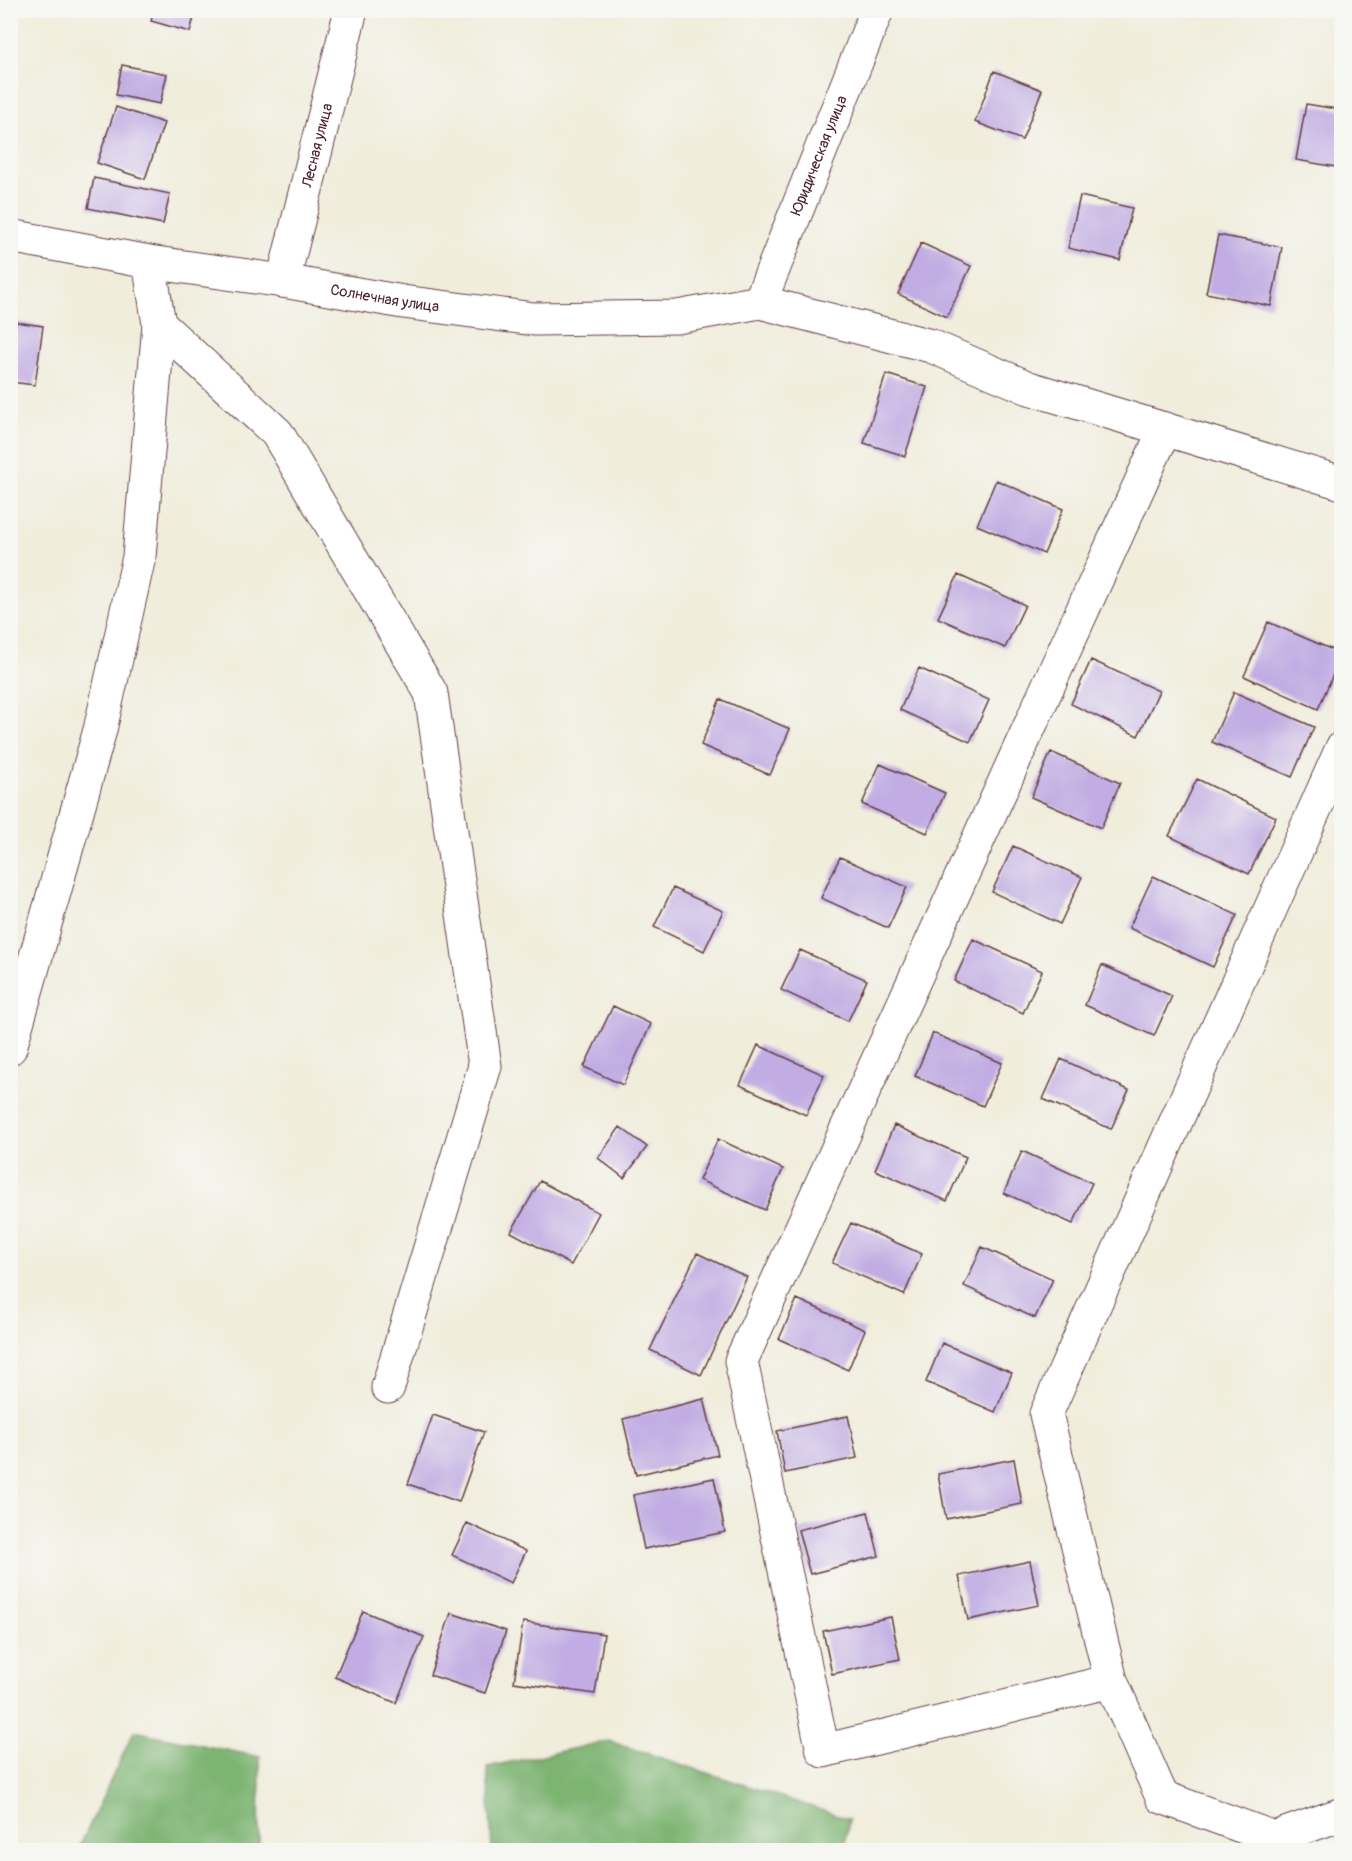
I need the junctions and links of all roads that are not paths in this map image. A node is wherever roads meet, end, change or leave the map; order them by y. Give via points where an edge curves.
1 (351, 10) edge
2 (877, 10) edge
3 (10, 236) edge
4 (149, 262) junction
5 (283, 280) junction
6 (760, 302) junction
7 (159, 324) junction
8 (1165, 429) junction
9 (1341, 483) edge
10 (1341, 748) edge
11 (10, 1048) edge
12 (388, 1387) dead end
13 (1111, 1681) junction
14 (1341, 1814) edge

1 - 5 street, Лесная улица
2 - 6 street, Юридическая улица
3 - 4 street, Солнечная улица
4 - 5 street, Солнечная улица
4 - 7 street
5 - 6 street, Солнечная улица via 403,302 534,319 677,317
6 - 8 street via 931,346 1029,388
7 - 11 street via 139,557 100,730
7 - 12 street via 277,433 432,693 485,1066
8 - 9 street
8 - 13 street via 741,1361 823,1752
10 - 13 street via 1046,1414
13 - 14 street via 1162,1797 1274,1838

